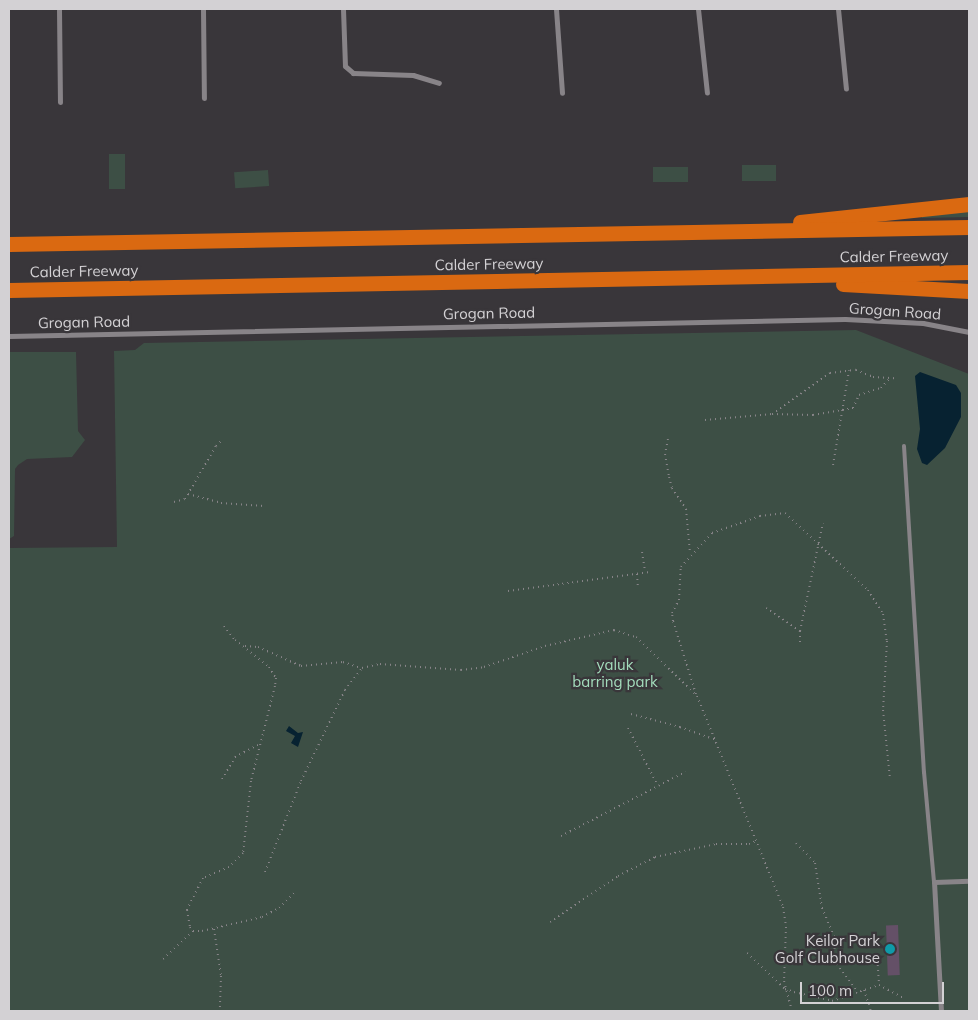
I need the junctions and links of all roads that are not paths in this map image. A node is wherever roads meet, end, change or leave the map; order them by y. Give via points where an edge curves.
1 (58, 9) edge
2 (202, 9) edge
3 (343, 9) edge
4 (556, 9) edge
5 (698, 9) edge
6 (838, 9) edge
7 (439, 82) dead end
8 (846, 89) dead end
9 (562, 93) dead end
10 (708, 93) dead end
11 (204, 98) dead end
12 (60, 102) dead end
13 (969, 204) edge
14 (969, 227) edge
15 (666, 232) junction
16 (9, 244) edge
17 (969, 272) edge
18 (442, 282) junction
19 (9, 290) edge
20 (969, 290) edge
21 (969, 332) edge
22 (9, 336) edge
23 (904, 446) dead end
24 (934, 882) junction
25 (969, 882) edge
26 (941, 1011) edge

1 - 12 street
2 - 11 street
3 - 7 street via 345,66 353,73 413,76
4 - 9 street
5 - 10 street
6 - 8 street
13 - 15 highway
14 - 15 highway, Calder Freeway
15 - 16 highway, Calder Freeway
17 - 18 highway, Calder Freeway
18 - 19 highway, Calder Freeway
18 - 20 highway via 834,283
21 - 22 street, Grogan Road via 915,322 845,319
23 - 24 lane
24 - 25 street
24 - 26 street

